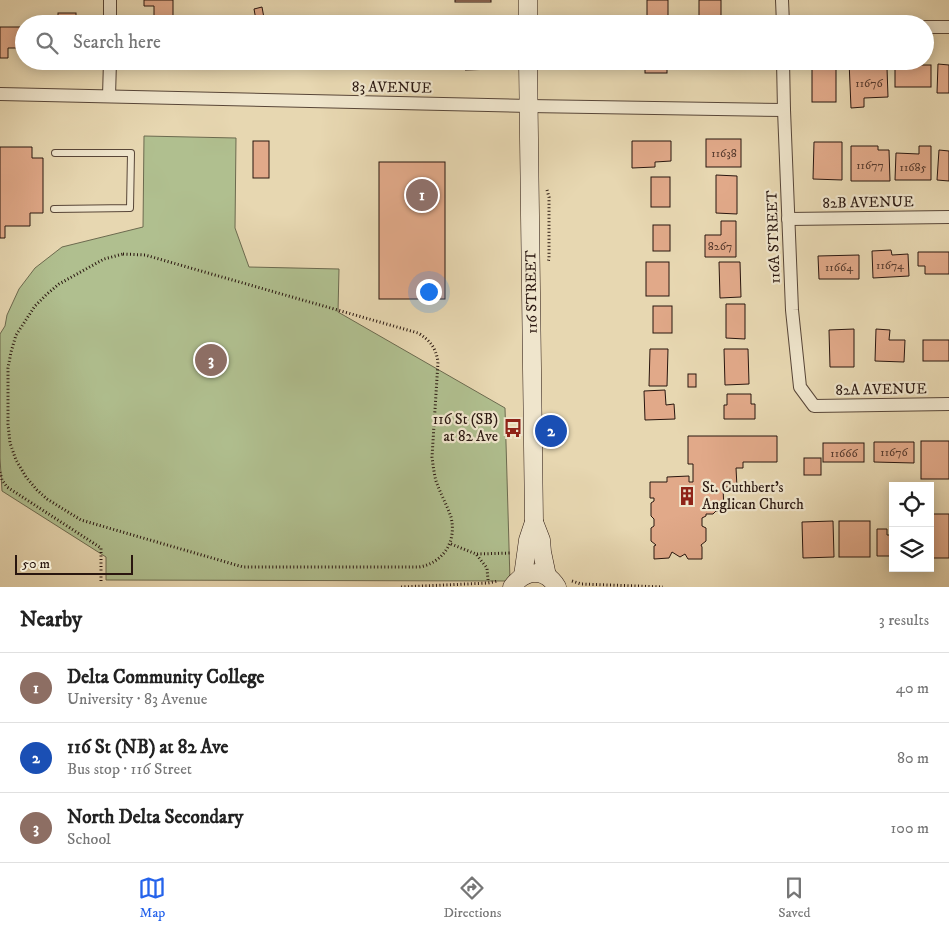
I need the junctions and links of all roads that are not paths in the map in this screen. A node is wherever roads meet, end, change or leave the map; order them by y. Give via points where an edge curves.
1 (110, 0) edge
2 (528, 0) edge
3 (782, 0) edge
4 (110, 15) edge
5 (528, 15) edge
6 (783, 15) edge
7 (934, 27) edge
8 (949, 27) edge
9 (110, 70) edge
10 (528, 70) edge
11 (784, 70) edge
12 (0, 94) edge
13 (109, 96) junction
14 (529, 106) junction
15 (784, 110) junction
16 (55, 153) dead end
17 (54, 209) dead end
18 (949, 217) edge
19 (788, 219) junction
20 (949, 404) edge
21 (814, 406) joint
22 (534, 522) junction
23 (513, 582) edge
24 (559, 583) edge

1 - 4 street
2 - 5 street
3 - 6 street
7 - 8 street
9 - 13 street
10 - 14 street, 116 STREET
11 - 15 street, 116A STREET
12 - 13 street, 83 AVENUE
13 - 14 street, 83 AVENUE
14 - 15 street, 83 AVENUE
14 - 22 street, 116 STREET
15 - 19 street, 116A STREET
16 - 17 lane via 131,153 130,208
18 - 19 street, 82B AVENUE
19 - 21 street, 116A STREET via 800,387
20 - 21 street, 82A AVENUE
22 - 23 street, 116 STREET
22 - 24 street, 116 STREET via 542,552
23 - 24 street via 531,573 539,573

